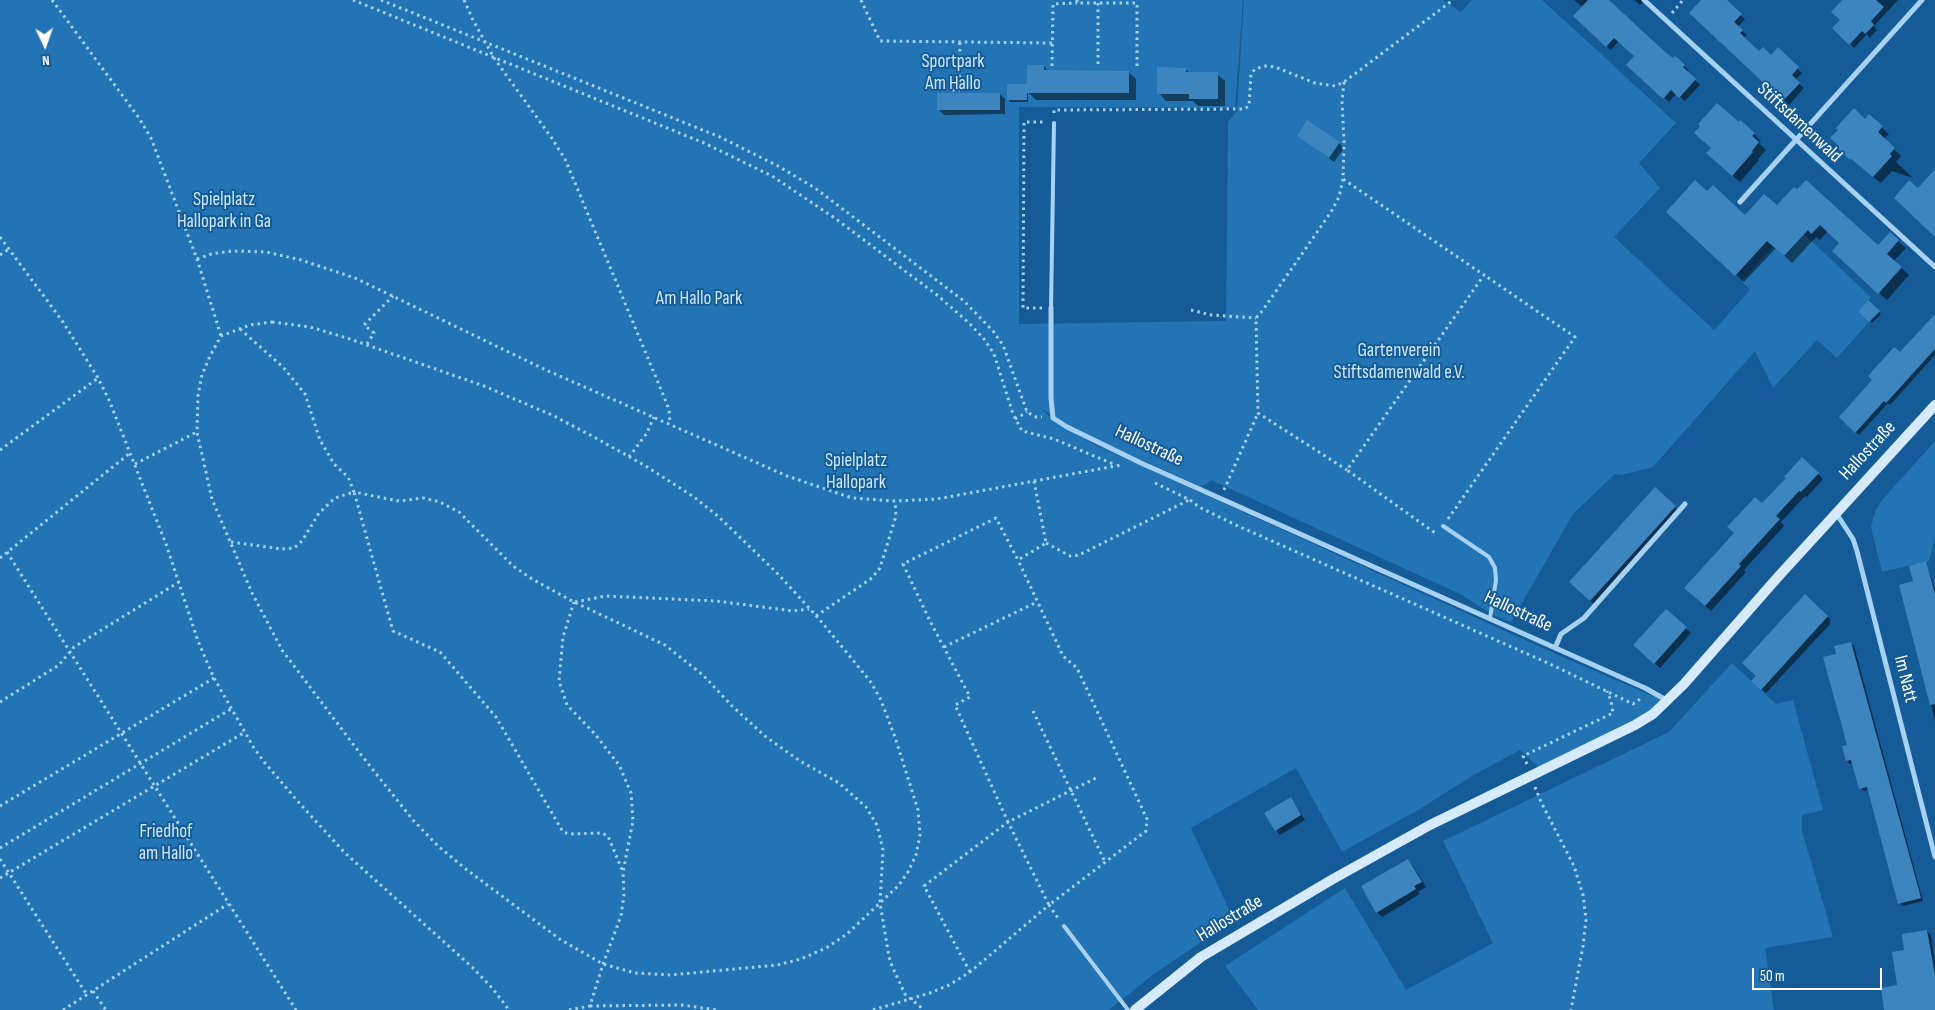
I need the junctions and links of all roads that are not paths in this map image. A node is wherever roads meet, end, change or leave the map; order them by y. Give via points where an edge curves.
1 (1644, 0) edge
2 (1922, 0) edge
3 (1054, 123) road end
4 (1796, 140) junction
5 (1740, 202) dead end
6 (1935, 267) edge
7 (1052, 308) joint
8 (1935, 405) edge
9 (1685, 504) dead end
10 (1835, 512) junction
11 (1443, 526) road end
12 (1490, 618) junction
13 (1555, 648) junction
14 (1668, 701) junction
15 (1933, 843) edge
16 (1935, 857) edge
17 (1064, 926) road end
18 (1128, 1010) edge
19 (1136, 1010) edge

1 - 4 street, Stiftsdamenwald
2 - 4 street
3 - 7 lane
4 - 5 street
4 - 6 street, Stiftsdamenwald
7 - 12 street, Hallostraße via 1053,418 1067,428
8 - 10 main road, Hallostraße
9 - 13 street, Hallostraße via 1584,618 1561,634
10 - 14 main road, Hallostraße
10 - 15 street, Im Natt via 1857,550
11 - 12 lane via 1489,557 1495,568
12 - 13 street, Hallostraße
13 - 14 street, Hallostraße
14 - 19 main road, Hallostraße via 1635,726 1414,834 1235,937 1201,957
15 - 16 street, Im Natt
17 - 18 lane

